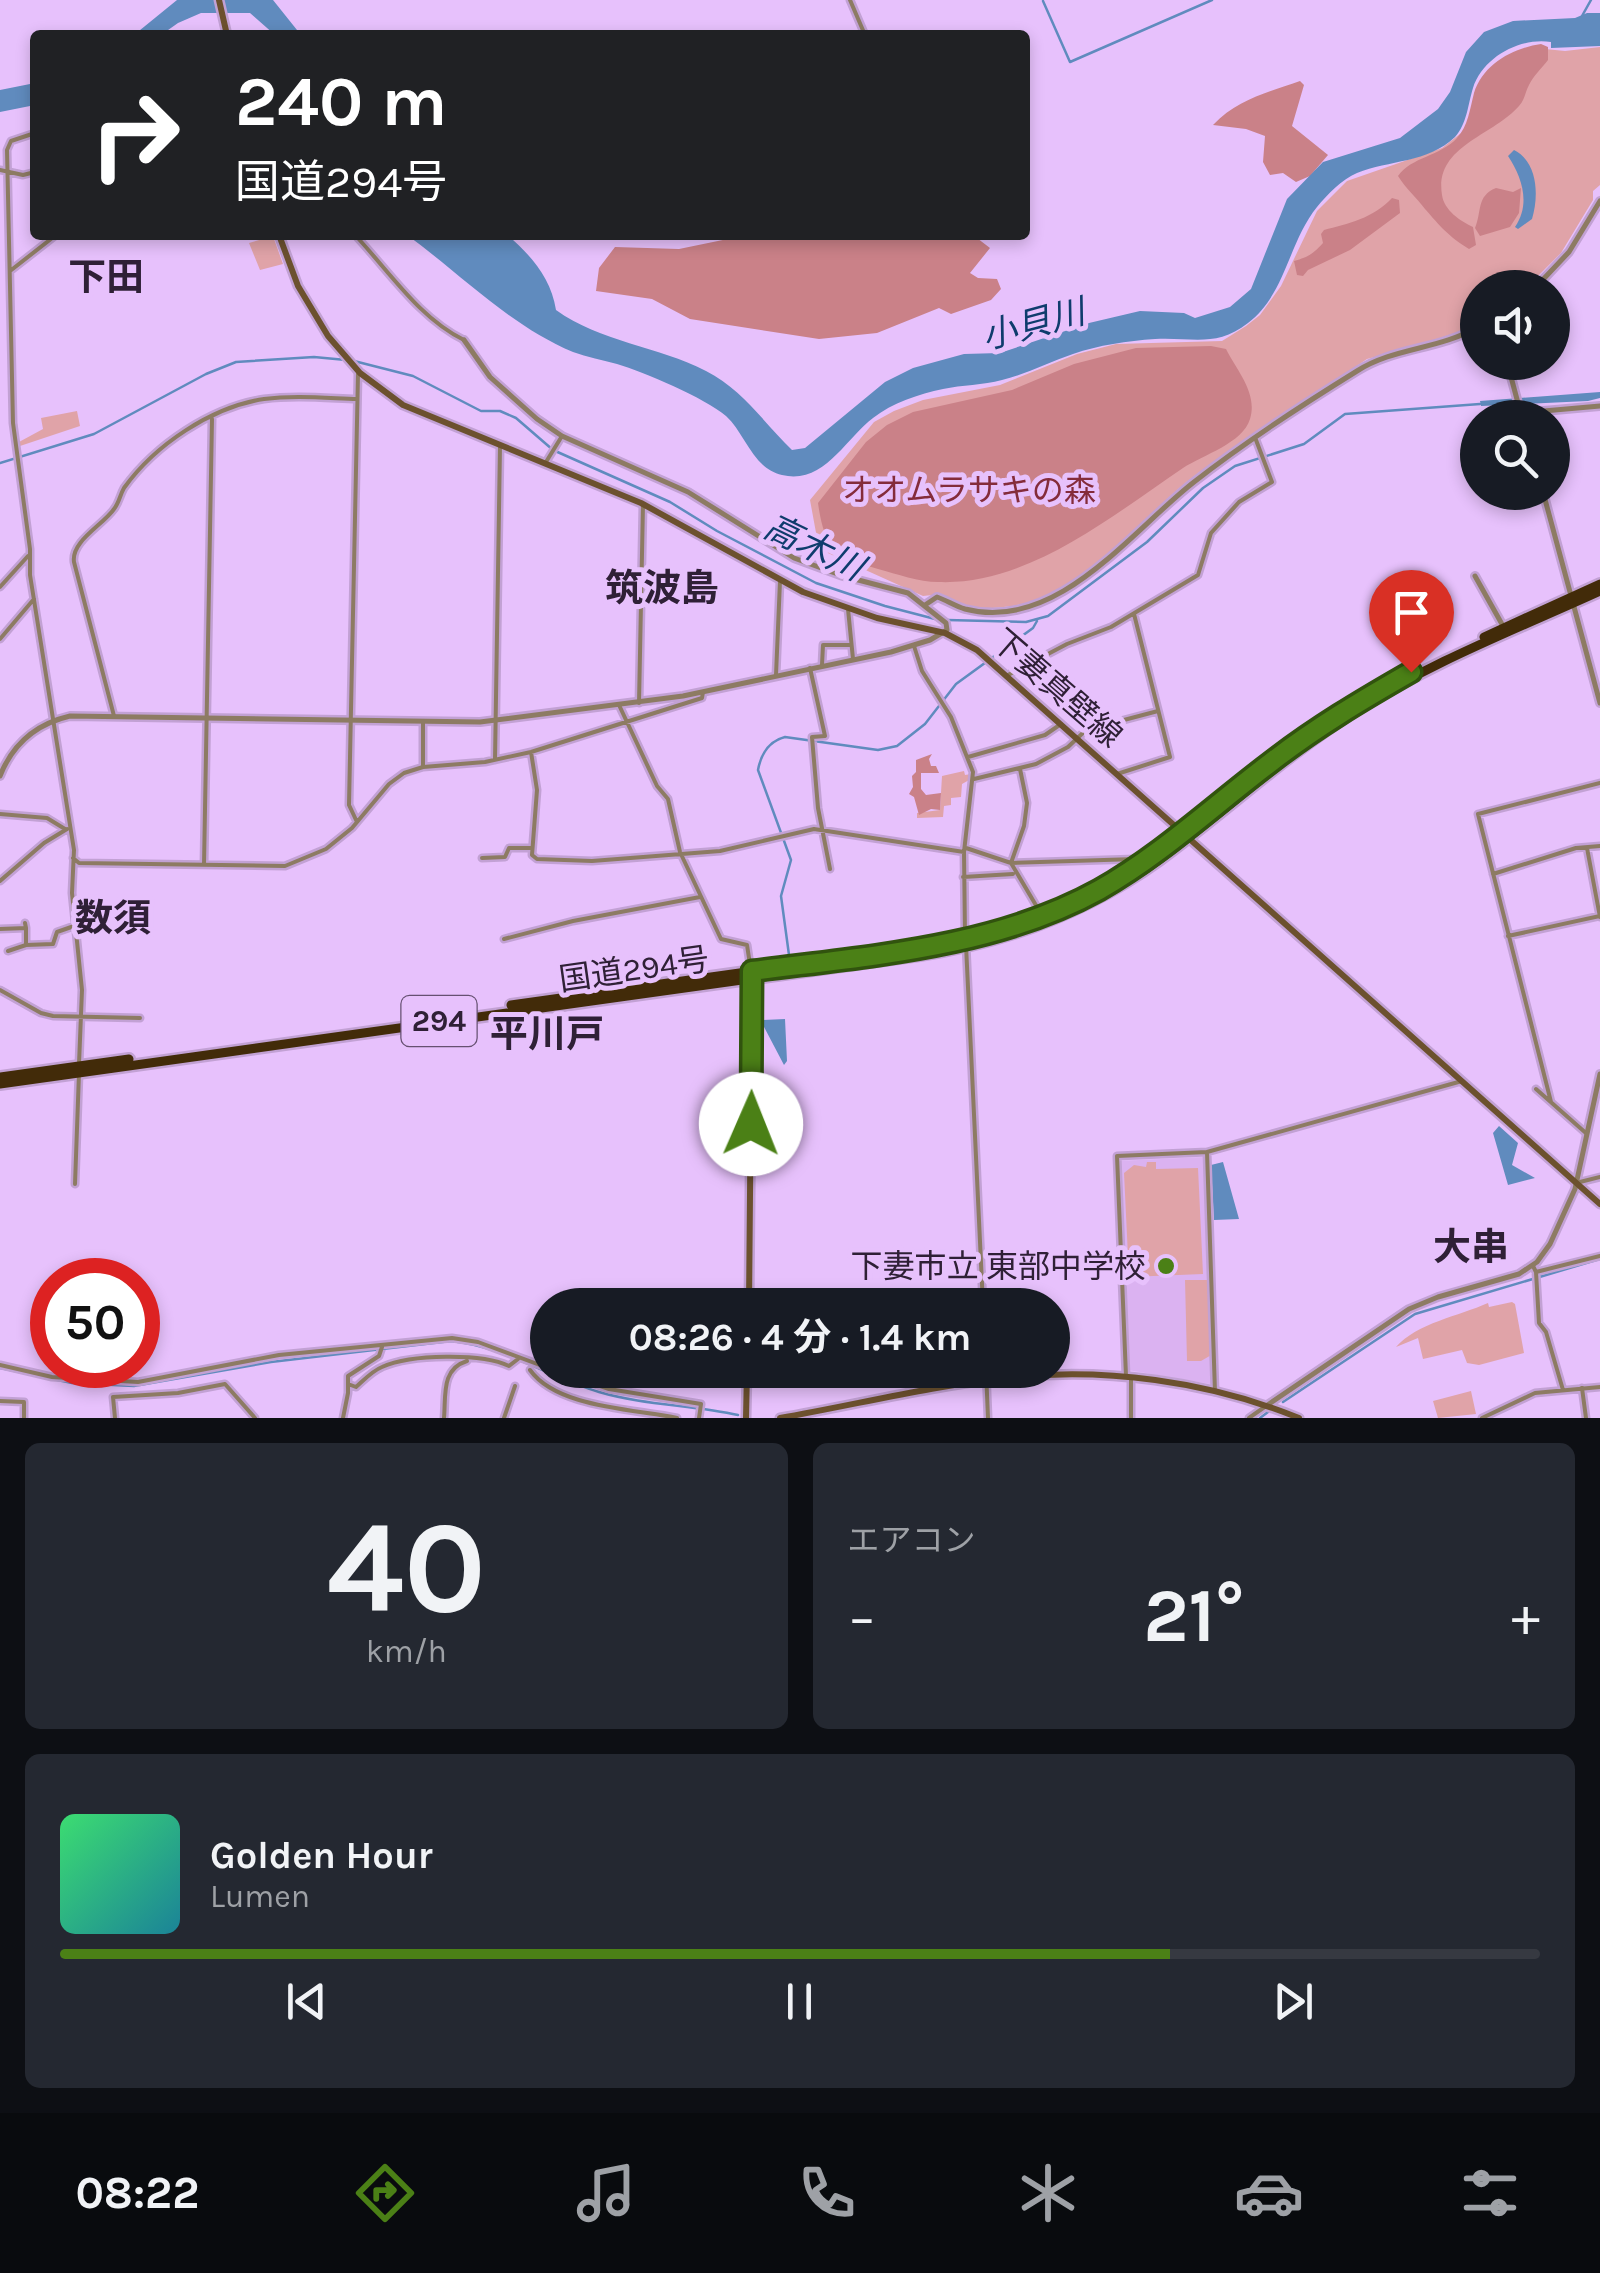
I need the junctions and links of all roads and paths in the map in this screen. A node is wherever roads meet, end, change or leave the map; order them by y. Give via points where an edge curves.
1 (218, 0) edge
2 (850, 0) edge
3 (226, 30) edge
4 (863, 30) edge
5 (30, 136) edge
6 (4, 170) edge
7 (30, 173) edge
8 (1600, 201) edge
9 (50, 240) edge
10 (280, 240) edge
11 (360, 240) edge
12 (1552, 270) edge
13 (10, 272) junction
14 (1460, 336) edge
15 (464, 340) joint
16 (358, 372) junction
17 (356, 399) junction
18 (1600, 406) edge
19 (1570, 409) edge
20 (212, 417) junction
21 (560, 440) junction
22 (1256, 440) junction
23 (500, 446) junction
24 (547, 461) junction
25 (642, 504) junction
26 (1548, 510) edge
27 (28, 556) junction
28 (1475, 576) dead end
29 (780, 581) junction
30 (0, 587) edge
31 (1600, 588) edge
32 (34, 599) junction
33 (1572, 600) junction
34 (926, 605) junction
35 (848, 609) junction
36 (1134, 614) junction
37 (1504, 628) junction
38 (945, 633) junction
39 (0, 639) edge
40 (851, 645) junction
41 (914, 646) junction
42 (853, 659) junction
43 (822, 665) junction
44 (810, 668) junction
45 (776, 676) junction
46 (1007, 676) junction
47 (703, 692) junction
48 (638, 702) junction
49 (1600, 703) edge
50 (620, 706) junction
51 (1158, 711) junction
52 (114, 716) junction
53 (207, 717) junction
54 (351, 719) junction
55 (52, 721) junction
56 (423, 721) junction
57 (496, 721) junction
58 (627, 722) junction
59 (1061, 724) junction
60 (1076, 738) junction
61 (531, 752) junction
62 (968, 757) junction
63 (494, 760) junction
64 (423, 767) junction
65 (1020, 769) junction
66 (1116, 774) junction
67 (0, 776) edge
68 (974, 779) junction
69 (1600, 782) edge
70 (0, 814) edge
71 (358, 822) junction
72 (67, 829) junction
73 (822, 830) junction
74 (1186, 834) junction
75 (1600, 846) edge
76 (532, 848) junction
77 (1587, 848) junction
78 (965, 850) junction
79 (680, 852) junction
80 (74, 858) junction
81 (482, 858) dead end
82 (79, 863) junction
83 (1012, 863) junction
84 (204, 864) junction
85 (1141, 864) junction
86 (830, 869) dead end
87 (87, 874) dead end
88 (1016, 874) junction
89 (1493, 874) junction
90 (963, 877) junction
91 (0, 881) edge
92 (700, 897) junction
93 (1037, 906) dead end
94 (1600, 917) edge
95 (77, 925) junction
96 (0, 929) edge
97 (1508, 936) junction
98 (504, 940) dead end
99 (966, 943) junction
100 (26, 946) junction
101 (8, 951) dead end
102 (752, 974) junction
103 (0, 990) edge
104 (82, 1016) junction
105 (140, 1018) dead end
106 (79, 1070) junction
107 (1600, 1074) edge
108 (0, 1080) edge
109 (1462, 1081) junction
110 (1536, 1089) dead end
111 (1598, 1096) edge
112 (1551, 1102) junction
113 (1587, 1134) junction
114 (1206, 1152) junction
115 (1600, 1178) edge
116 (1576, 1183) junction
117 (76, 1184) dead end
118 (1600, 1204) edge
119 (1600, 1256) edge
120 (1536, 1272) junction
121 (749, 1288) edge
122 (983, 1288) edge
123 (382, 1345) junction
124 (519, 1358) junction
125 (471, 1359) junction
126 (530, 1362) edge
127 (0, 1366) edge
128 (1070, 1375) edge
129 (1129, 1377) junction
130 (348, 1384) junction
131 (514, 1386) dead end
132 (1600, 1386) edge
133 (554, 1388) edge
134 (604, 1388) edge
135 (747, 1388) edge
136 (943, 1388) edge
137 (986, 1388) edge
138 (1582, 1388) junction
139 (1563, 1390) junction
140 (1215, 1392) junction
141 (0, 1401) edge
142 (1266, 1406) junction
143 (253, 1417) edge
144 (24, 1418) edge
145 (115, 1418) edge
146 (343, 1418) edge
147 (444, 1418) edge
148 (504, 1418) edge
149 (676, 1418) edge
150 (699, 1418) edge
151 (746, 1418) edge
152 (780, 1418) edge
153 (988, 1418) edge
154 (1131, 1418) edge
155 (1249, 1418) edge
156 (1299, 1418) edge
157 (1482, 1418) edge
158 (1586, 1418) edge

1 - 3 main road
2 - 4 street
5 - 6 street via 9,142
6 - 7 street
6 - 13 street
8 - 12 street
9 - 13 street
10 - 16 main road, 下妻真壁線 via 303,296
11 - 15 street via 427,315
13 - 27 street via 16,450
14 - 22 street via 1371,363
15 - 21 street via 490,377
16 - 17 street
16 - 23 main road, 下妻真壁線 via 404,405
17 - 20 street via 265,399
17 - 54 street
18 - 19 street
20 - 52 street via 153,457 73,555
20 - 53 street
21 - 24 street
21 - 34 street via 688,492 794,558 902,591
22 - 34 street via 1050,599 1003,610 966,610 937,597
22 - 36 street via 1270,484 1239,502 1211,533 1198,575
23 - 24 main road, 下妻真壁線
23 - 57 street
24 - 25 main road, 下妻真壁線
25 - 29 main road, 下妻真壁線
25 - 48 street
26 - 33 street
27 - 30 street
27 - 32 street
28 - 37 street
29 - 35 main road, 下妻真壁線
29 - 45 street
31 - 33 highway, 294
32 - 39 street
32 - 55 street
33 - 37 highway, 294
33 - 49 street
33 - 74 highway, 国道294号 / 294 via 1385,693
34 - 38 street via 944,620
35 - 38 main road, 下妻真壁線
35 - 40 street
36 - 46 street
36 - 51 street
37 - 74 highway, 294 via 1353,705 1270,762
38 - 41 street
38 - 46 main road, 下妻真壁線
40 - 42 street
40 - 43 street via 822,645
41 - 42 street
41 - 62 street
42 - 43 street
43 - 44 street
44 - 45 street
44 - 73 street via 825,736 813,740
45 - 47 street
46 - 59 main road, 下妻真壁線
47 - 48 street
47 - 58 street via 702,698
48 - 50 street
50 - 57 street
50 - 58 street
51 - 60 street
51 - 66 street via 1170,759
52 - 53 street
52 - 55 street
53 - 54 street
53 - 84 street
54 - 56 street
54 - 71 street via 349,805
55 - 67 street via 19,743
55 - 72 street
56 - 57 street
56 - 64 street
57 - 63 street
58 - 61 street
58 - 79 street via 668,799
59 - 60 main road, 下妻真壁線
59 - 62 street via 1045,735
60 - 65 street
60 - 66 main road, 下妻真壁線
61 - 63 street
61 - 76 street
62 - 68 street
63 - 64 street
64 - 71 street via 389,784
65 - 68 street
65 - 83 street via 1027,803
66 - 74 main road, 下妻真壁線
68 - 78 street
69 - 89 street via 1478,814
70 - 72 street via 52,819
71 - 84 street via 326,849 285,866
72 - 80 street
72 - 91 street
73 - 78 street
73 - 79 street via 720,851
73 - 86 street
74 - 85 highway, 国道294号 / 294
74 - 99 highway, 国道294号 / 294 via 1131,879 1076,908 1019,932
74 - 109 main road, 下妻真壁線
75 - 77 street
76 - 79 street via 537,859 572,862
76 - 81 street
77 - 89 street
77 - 94 street
78 - 83 street
78 - 90 street
79 - 92 street
80 - 82 street
80 - 95 street
82 - 84 street
82 - 87 street
83 - 85 street
83 - 88 street
85 - 99 highway, 国道294号 / 294 via 1043,916
88 - 90 street
88 - 93 street
89 - 97 street
90 - 99 street
92 - 98 street
92 - 102 street via 718,936 747,946
94 - 97 street
95 - 100 street via 57,932 53,944
95 - 104 street
96 - 100 street via 26,926
97 - 112 street
99 - 102 highway, 国道294号 / 294
99 - 122 street
100 - 101 street
102 - 106 highway, 国道294号 / 294
102 - 121 main road
103 - 104 street via 41,1013
104 - 105 street
104 - 106 street
106 - 108 highway, 国道294号 / 294
106 - 117 street
107 - 111 street
109 - 114 street
109 - 116 main road, 下妻真壁線
110 - 112 street
111 - 113 street
112 - 113 street
113 - 116 street
114 - 129 street via 1116,1156
114 - 140 street
115 - 116 street
116 - 118 main road, 下妻真壁線
116 - 120 street
119 - 120 street
120 - 139 street via 1539,1324
120 - 142 street via 1410,1309
123 - 124 street via 464,1339
123 - 127 street via 138,1382
123 - 130 street via 379,1356 350,1374
124 - 125 street via 512,1366
124 - 126 street
125 - 130 street via 408,1360 382,1366 356,1387
125 - 147 street via 448,1373
128 - 129 main road
129 - 140 main road
129 - 154 street
130 - 146 street
131 - 148 street
132 - 138 street
133 - 149 street via 589,1404
134 - 150 street via 701,1404
135 - 151 main road
136 - 152 main road
137 - 153 street
138 - 139 street
138 - 158 street
139 - 157 street via 1535,1393
140 - 142 main road
141 - 144 street via 24,1402
142 - 155 street
142 - 156 main road
143 - 145 street via 225,1384 113,1397

